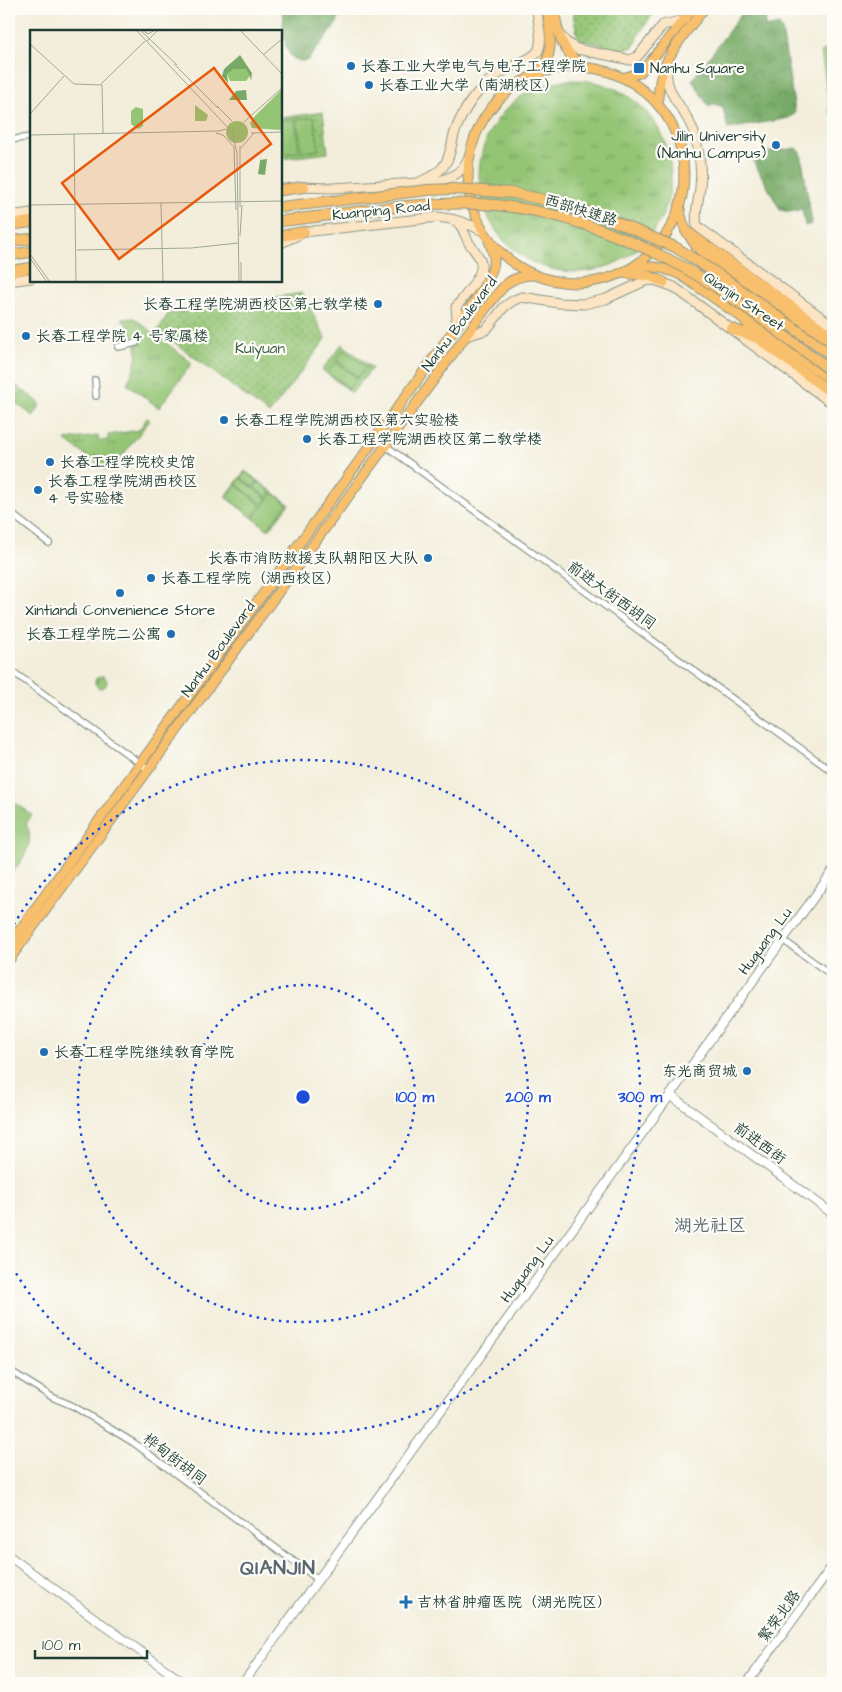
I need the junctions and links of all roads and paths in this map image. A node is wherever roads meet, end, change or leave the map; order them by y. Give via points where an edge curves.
1 (537, 9) edge
2 (547, 9) edge
3 (554, 9) edge
4 (692, 9) edge
5 (704, 9) edge
6 (684, 20) junction
7 (558, 32) junction
8 (667, 64) junction
9 (585, 67) junction
10 (536, 75) junction
11 (623, 78) junction
12 (658, 104) junction
13 (30, 137) edge
14 (9, 140) edge
15 (470, 155) junction
16 (416, 184) junction
17 (282, 185) edge
18 (304, 187) junction
19 (282, 190) edge
20 (679, 206) junction
21 (282, 207) edge
22 (30, 213) edge
23 (9, 216) edge
24 (452, 218) junction
25 (282, 221) edge
26 (30, 222) edge
27 (9, 225) edge
28 (483, 231) junction
29 (686, 231) junction
30 (304, 232) junction
31 (282, 236) edge
32 (30, 238) edge
33 (489, 240) junction
34 (9, 242) edge
35 (282, 243) edge
36 (30, 252) edge
37 (9, 255) edge
38 (30, 268) edge
39 (632, 268) junction
40 (9, 271) edge
41 (622, 273) junction
42 (533, 275) junction
43 (30, 278) edge
44 (9, 281) edge
45 (664, 282) junction
46 (743, 317) junction
47 (833, 326) edge
48 (455, 328) junction
49 (732, 328) junction
50 (466, 336) junction
51 (833, 337) edge
52 (758, 338) junction
53 (136, 343) dead end
54 (118, 347) dead end
55 (833, 348) edge
56 (833, 356) edge
57 (833, 372) edge
58 (95, 380) dead end
59 (833, 381) edge
60 (833, 394) edge
61 (96, 396) dead end
62 (833, 404) edge
63 (376, 438) junction
64 (385, 446) junction
65 (9, 512) edge
66 (49, 543) dead end
67 (9, 668) edge
68 (144, 767) junction
69 (833, 772) edge
70 (833, 870) edge
71 (783, 940) junction
72 (9, 946) edge
73 (9, 960) edge
74 (833, 976) edge
75 (670, 1095) junction
76 (833, 1214) edge
77 (9, 1370) edge
78 (9, 1556) edge
79 (833, 1565) edge
80 (319, 1580) junction
81 (184, 1683) edge
82 (243, 1683) edge
83 (747, 1683) edge

1 - 16 main road via 538,52 499,73 484,86 462,116 443,168
2 - 10 main road via 550,51 548,62
3 - 7 main road
4 - 6 main road
5 - 8 main road
6 - 7 main road via 663,25 631,60 577,49
6 - 11 main road via 639,73
7 - 9 main road via 573,60
8 - 12 main road via 658,88
8 - 47 main road, Qianjin Street via 666,83 689,121 697,148 701,186 695,218 697,226
9 - 10 main road via 562,68
9 - 11 main road
10 - 15 main road via 511,89 494,104 479,128
11 - 12 main road
12 - 20 main road via 681,149 684,177
13 - 14 street
15 - 16 main road, Kuanping Road via 460,172 448,179
15 - 28 main road via 469,194
16 - 18 main road, Kuanping Road
17 - 18 main road, Kuanping Road
18 - 19 highway
20 - 29 main road, Qianjin Street
20 - 39 main road via 665,236
21 - 56 highway, 西部快速路, bridge via 454,189 514,193 549,201 635,228 675,247
22 - 23 main road
24 - 28 main road, Kuanping Road
24 - 30 main road, Kuanping Road
24 - 48 main road via 461,226 481,262 479,275 456,307
25 - 57 highway, 西部快速路, bridge via 428,204 481,204 543,213 585,224 668,259 718,290
26 - 27 highway
28 - 33 main road
29 - 51 highway
29 - 55 main road, Qianjin Street via 704,255
30 - 31 highway
30 - 35 main road, Kuanping Road
32 - 34 highway
33 - 42 main road via 505,257
33 - 48 main road, Nanhu Boulevard via 494,256 492,270
36 - 37 highway
38 - 40 highway
39 - 41 main road
39 - 46 main road, Qianjin Street via 651,265 681,275
41 - 42 main road via 578,284 555,282
41 - 45 main road
42 - 50 main road, Nanhu Boulevard via 510,280
43 - 44 main road
45 - 49 main road, Qianjin Street
45 - 50 main road via 645,281 606,299 584,304 522,297 504,307 486,330
46 - 52 highway
46 - 59 main road, Qianjin Street
48 - 63 main road, Nanhu Boulevard
49 - 52 highway
49 - 62 main road, Qianjin Street
50 - 64 main road, Nanhu Boulevard
52 - 60 highway
53 - 54 street
58 - 61 street
63 - 64 street, 前进大街西胡同
63 - 68 main road, Nanhu Boulevard
64 - 68 main road, Nanhu Boulevard
64 - 69 street, 前进大街西胡同
65 - 66 street
67 - 68 street
68 - 72 main road, Nanhu Boulevard
68 - 73 main road, Nanhu Boulevard
70 - 71 street, Huguang Lu
71 - 74 street
71 - 75 street, Huguang Lu
75 - 76 street, 前进西街
75 - 80 street, Huguang Lu
77 - 80 street, 桦甸街胡同 via 134,1443
78 - 81 street
79 - 83 street, 繁荣北路
80 - 82 street, Huguang Lu

